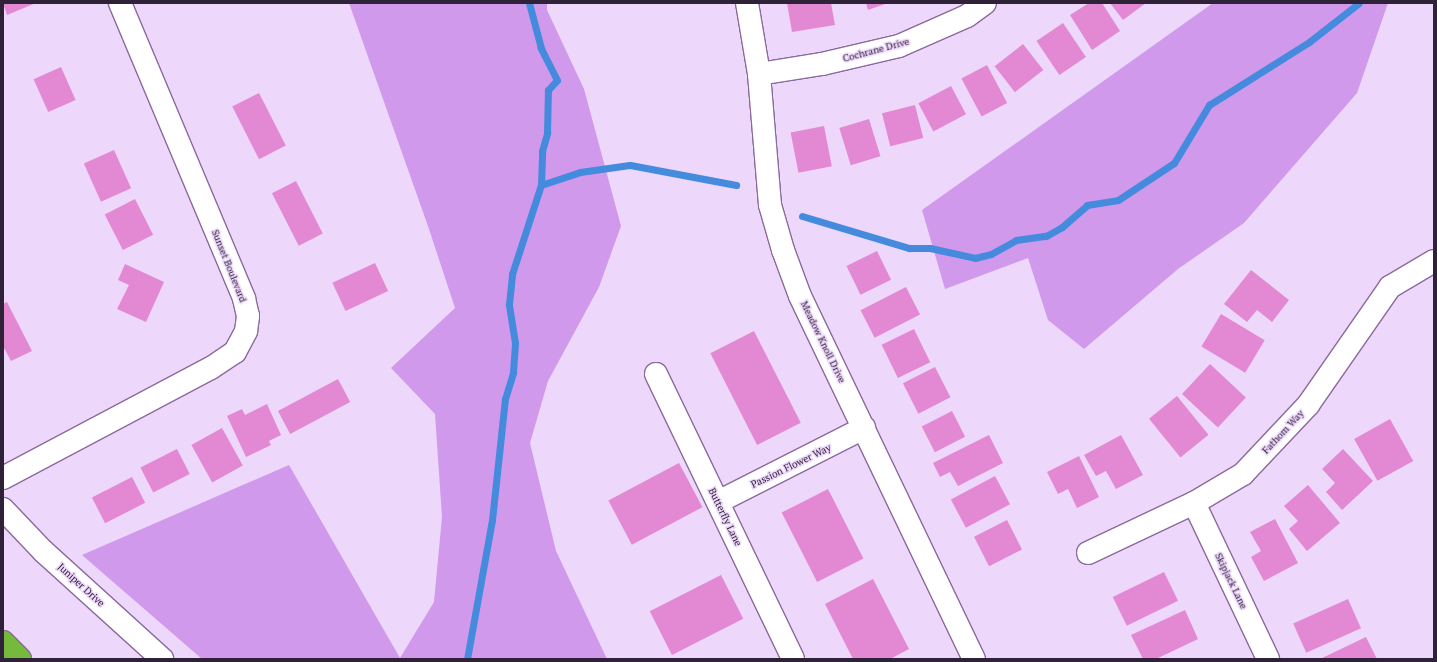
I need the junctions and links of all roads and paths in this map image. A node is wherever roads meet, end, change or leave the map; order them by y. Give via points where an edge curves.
1 (120, 3) edge
2 (747, 3) edge
3 (985, 3) edge
4 (759, 74) junction
5 (1434, 261) edge
6 (656, 374) dead end
7 (864, 428) junction
8 (3, 478) edge
9 (718, 502) junction
10 (1194, 503) junction
11 (3, 509) edge
12 (1088, 554) dead end
13 (3, 642) edge
14 (20, 659) edge
15 (162, 659) edge
16 (793, 659) edge
17 (974, 659) edge
18 (1268, 659) edge

1 - 8 street, Sunset Boulevard via 244,298 248,316 246,331 235,352 210,368
2 - 4 street, Meadow Knoll Drive
3 - 4 street, Cochrane Drive via 967,16 899,46 822,64
4 - 7 street, Meadow Knoll Drive via 768,187 783,250 800,296
5 - 10 street, Fathom Way via 1390,287 1318,392 1270,448 1243,474
6 - 9 street, Butterfly Lane
7 - 9 street, Passion Flower Way
7 - 17 street, Meadow Knoll Drive
9 - 16 street, Butterfly Lane
10 - 12 street, Fathom Way
10 - 18 street, Skipjack Lane
11 - 15 street, Juniper Drive via 43,551
13 - 14 highway

